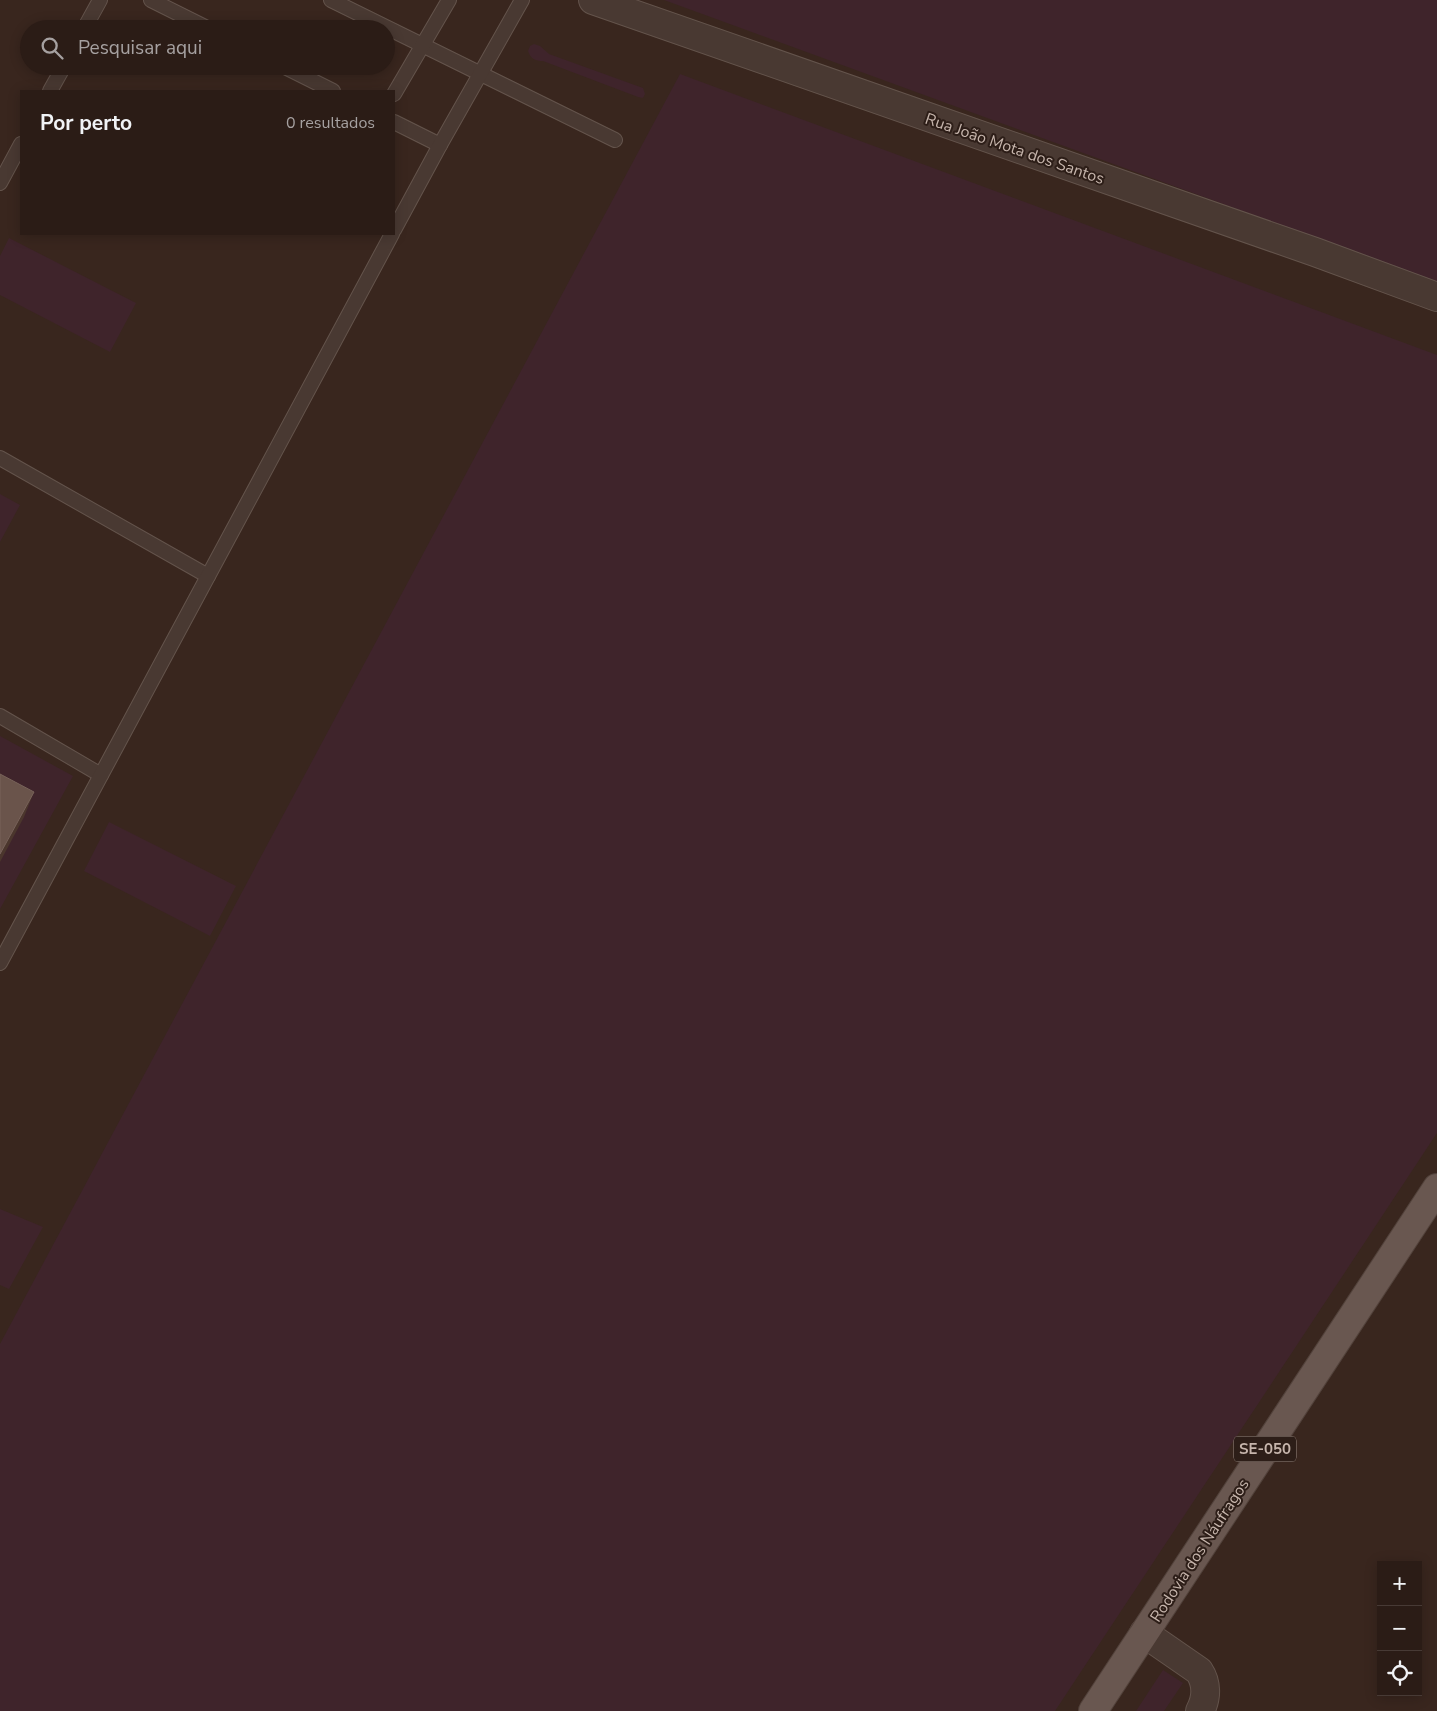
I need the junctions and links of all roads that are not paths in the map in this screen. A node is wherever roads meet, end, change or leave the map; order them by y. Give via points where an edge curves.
1 (100, 0) edge
2 (151, 0) edge
3 (331, 0) edge
4 (449, 0) edge
5 (522, 0) edge
6 (593, 0) edge
7 (89, 20) edge
8 (190, 20) edge
9 (372, 20) edge
10 (395, 31) edge
11 (423, 45) junction
12 (480, 74) junction
13 (59, 75) edge
14 (301, 75) edge
15 (51, 90) edge
16 (331, 90) edge
17 (395, 92) edge
18 (395, 122) edge
19 (615, 140) dead end
20 (440, 145) junction
21 (20, 146) edge
22 (0, 183) edge
23 (395, 228) edge
24 (391, 235) edge
25 (1437, 297) edge
26 (0, 458) edge
27 (208, 576) junction
28 (0, 716) edge
29 (101, 775) junction
30 (0, 963) edge
31 (1437, 1188) edge
32 (1144, 1633) junction
33 (1093, 1711) edge
34 (1200, 1711) edge

1 - 7 lane
2 - 8 lane
3 - 9 lane
4 - 11 lane
5 - 12 lane
6 - 25 street, Rua João Mota dos Santos
10 - 11 lane
11 - 12 lane
11 - 17 lane
12 - 19 lane
12 - 20 lane
13 - 15 lane
14 - 16 lane
18 - 20 lane
20 - 23 lane
21 - 22 lane
24 - 27 lane
26 - 27 lane
27 - 29 lane
28 - 29 lane
29 - 30 lane
31 - 32 main road, Rodovia dos Náufragos / SE-050
32 - 33 main road, Rodovia dos Náufragos / SE-050
32 - 34 street via 1199,1671 1205,1690

